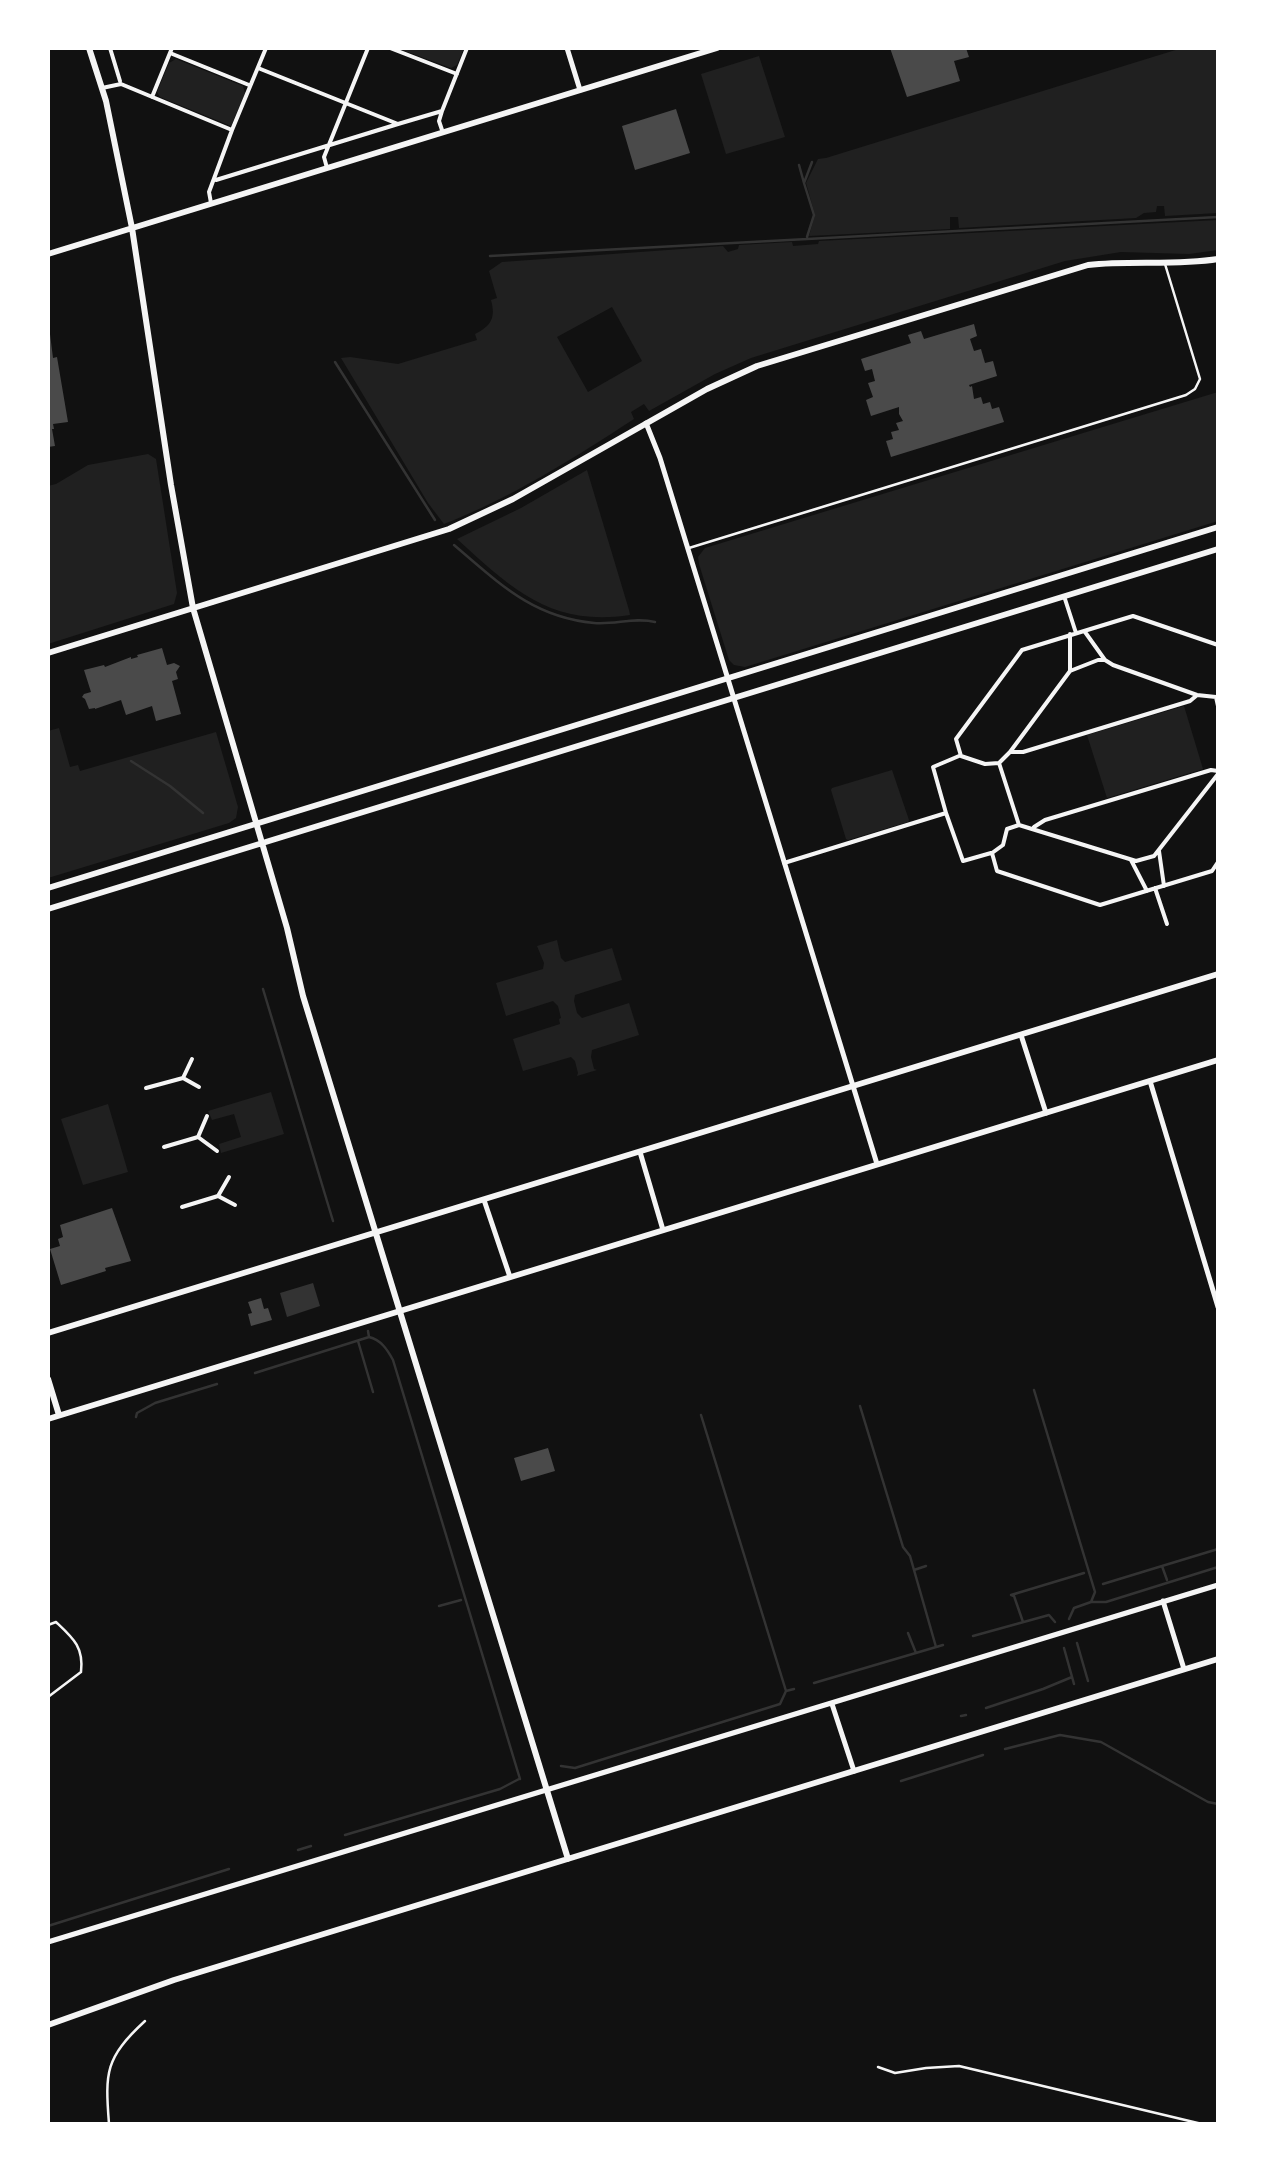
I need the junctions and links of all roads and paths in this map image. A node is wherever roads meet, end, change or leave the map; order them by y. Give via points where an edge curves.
1 (91, 48) edge
2 (110, 48) edge
3 (266, 48) edge
4 (368, 48) edge
5 (390, 48) edge
6 (467, 48) edge
7 (567, 48) edge
8 (679, 48) edge
9 (716, 48) edge
10 (171, 50) edge
11 (682, 58) junction
12 (258, 68) junction
13 (457, 74) junction
14 (121, 84) junction
15 (250, 86) junction
16 (102, 88) junction
17 (580, 90) junction
18 (152, 97) junction
19 (346, 103) junction
20 (442, 111) junction
21 (398, 124) junction
22 (232, 130) junction
23 (442, 132) junction
24 (329, 145) junction
25 (327, 168) junction
26 (213, 181) junction
27 (212, 203) junction
28 (132, 228) junction
29 (48, 254) edge
30 (1218, 259) edge
31 (1165, 263) junction
32 (646, 423) junction
33 (1218, 527) edge
34 (688, 549) junction
35 (1218, 549) edge
36 (1064, 596) junction
37 (193, 608) junction
38 (1084, 630) junction
39 (1073, 634) junction
40 (1218, 646) edge
41 (48, 653) edge
42 (1105, 660) junction
43 (1070, 671) junction
44 (727, 679) junction
45 (1197, 696) junction
46 (1217, 696) edge
47 (733, 698) junction
48 (1218, 706) edge
49 (1010, 752) junction
50 (961, 756) junction
51 (999, 763) junction
52 (1218, 772) edge
53 (946, 813) junction
54 (256, 823) junction
55 (1019, 824) junction
56 (1034, 828) junction
57 (262, 842) junction
58 (1158, 850) junction
59 (992, 853) junction
60 (1131, 860) junction
61 (1218, 862) edge
62 (784, 863) junction
63 (1164, 886) junction
64 (48, 888) edge
65 (1155, 888) junction
66 (1147, 891) junction
67 (48, 909) edge
68 (1168, 924) dead end
69 (1218, 974) edge
70 (1021, 1035) junction
71 (192, 1060) dead end
72 (1218, 1060) edge
73 (183, 1078) junction
74 (1150, 1081) junction
75 (854, 1086) junction
76 (199, 1087) dead end
77 (146, 1088) dead end
78 (1046, 1113) junction
79 (206, 1116) dead end
80 (198, 1137) junction
81 (164, 1148) dead end
82 (217, 1150) dead end
83 (640, 1152) junction
84 (877, 1164) junction
85 (229, 1177) dead end
86 (218, 1196) junction
87 (484, 1200) junction
88 (234, 1205) dead end
89 (182, 1207) dead end
90 (664, 1230) junction
91 (376, 1232) junction
92 (510, 1277) junction
93 (1218, 1306) edge
94 (401, 1310) junction
95 (48, 1333) edge
96 (48, 1378) edge
97 (59, 1416) junction
98 (48, 1419) edge
99 (1218, 1585) edge
100 (1163, 1601) junction
101 (48, 1625) edge
102 (1218, 1659) edge
103 (1184, 1669) junction
104 (48, 1696) edge
105 (832, 1704) junction
106 (854, 1771) junction
107 (547, 1790) junction
108 (568, 1859) junction
109 (48, 1942) edge
110 (145, 2021) dead end
111 (48, 2025) edge
112 (878, 2068) dead end
113 (109, 2124) edge
114 (1202, 2124) edge

1 - 16 street
2 - 14 street
3 - 12 street
4 - 19 street
5 - 13 street
6 - 13 street
7 - 17 street
8 - 11 street
9 - 11 street
10 - 15 street
10 - 18 street
11 - 17 street
12 - 15 street
12 - 19 street
13 - 20 street
14 - 16 street
14 - 18 street
15 - 22 street
16 - 28 street
17 - 23 street
18 - 22 street
19 - 21 street
19 - 24 street
20 - 21 street
20 - 23 street
21 - 24 street
22 - 26 street
23 - 25 street
24 - 25 street
24 - 26 street
25 - 27 street
26 - 27 street
27 - 28 street
28 - 29 street
28 - 37 street
30 - 31 street
31 - 32 street via 1088,265 988,294 757,366
31 - 34 lane via 1200,379 1186,395
32 - 34 street
32 - 37 street via 449,529
33 - 44 street
34 - 44 street
35 - 36 street
36 - 39 street
36 - 47 street
37 - 41 street
37 - 54 street
38 - 39 street
38 - 40 street via 1133,616
38 - 42 street
39 - 43 street
39 - 50 street via 1022,650 956,739
42 - 43 street
42 - 45 street
43 - 49 street
44 - 47 street
44 - 54 street
45 - 46 street
45 - 49 street
46 - 48 street
47 - 57 street
47 - 62 street
49 - 51 street
50 - 51 street
50 - 53 street via 933,767
51 - 55 street
52 - 56 street
52 - 58 street
53 - 59 street via 963,861
53 - 62 street
54 - 57 street
54 - 64 street
55 - 56 street
55 - 59 street via 1007,829
56 - 60 street
57 - 67 street
57 - 91 street
58 - 60 street
58 - 63 street
59 - 66 street via 997,871 1100,906
60 - 66 street
61 - 63 street via 1212,871
62 - 75 street
63 - 65 street
65 - 66 street
65 - 68 street
69 - 70 street
70 - 75 street
70 - 78 street
71 - 73 street
72 - 74 street
73 - 76 street
73 - 77 street
74 - 78 street
74 - 93 street
75 - 83 street
75 - 84 street
78 - 84 street
79 - 80 street
80 - 81 street
80 - 82 street
83 - 87 street
83 - 90 street
84 - 90 street
85 - 86 street
86 - 88 street
86 - 89 street
87 - 91 street
87 - 92 street
90 - 92 street
91 - 94 street
91 - 95 street
92 - 94 street
94 - 97 street
94 - 107 street
96 - 97 street
97 - 98 street
99 - 100 street
100 - 103 street
100 - 105 street
101 - 104 lane via 56,1622 78,1642 82,1658 80,1672
102 - 103 street
103 - 106 street
105 - 106 street
105 - 107 street
106 - 108 street
107 - 108 street
107 - 109 street
108 - 111 street
110 - 113 lane via 112,2057
112 - 114 lane via 895,2073 958,2066

